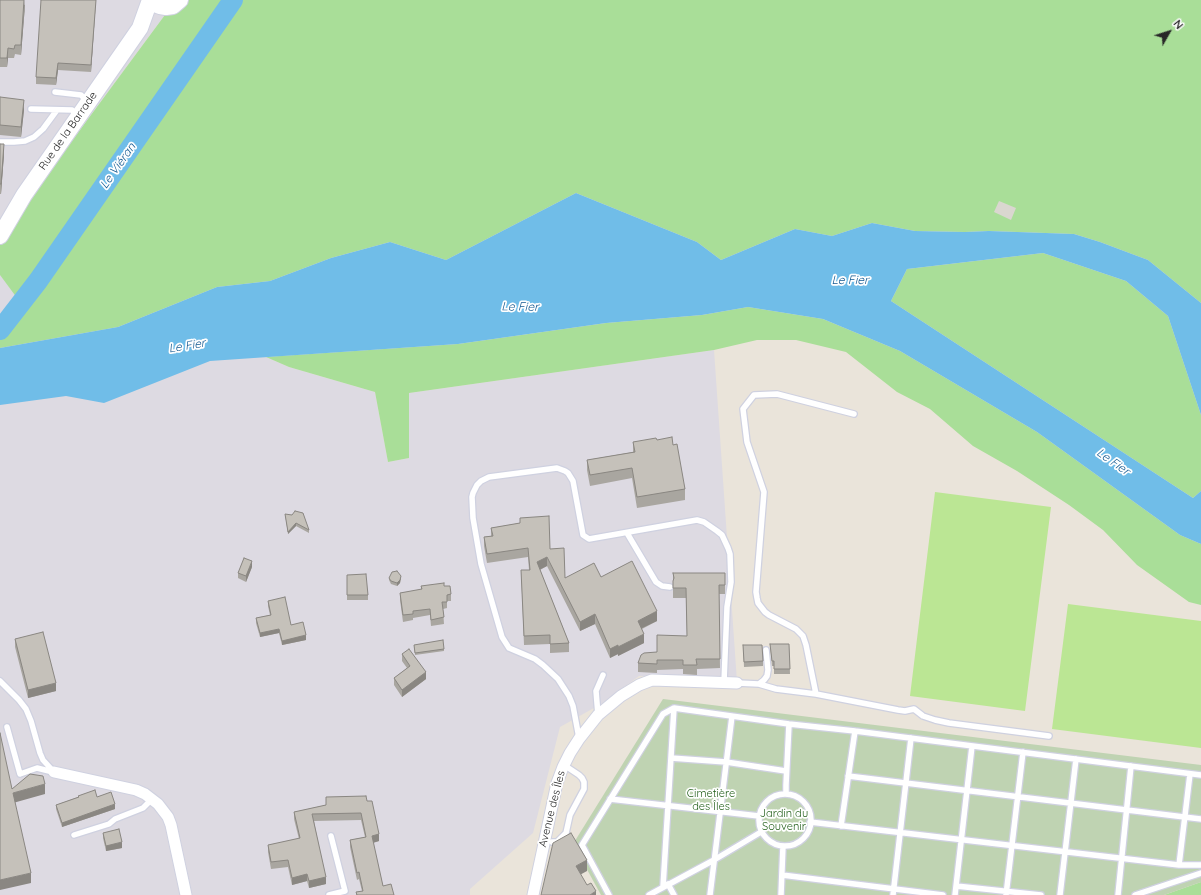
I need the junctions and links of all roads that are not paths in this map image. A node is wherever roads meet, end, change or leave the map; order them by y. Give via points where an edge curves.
1 (151, 0) edge
2 (173, 4) edge
3 (140, 28) junction
4 (55, 92) dead end
5 (88, 102) junction
6 (31, 110) dead end
7 (57, 110) junction
8 (79, 116) junction
9 (0, 142) edge
10 (2, 229) edge
11 (854, 414) dead end
12 (627, 533) junction
13 (670, 587) dead end
14 (766, 650) dead end
15 (603, 674) dead end
16 (0, 681) edge
17 (724, 682) junction
18 (737, 683) joint
19 (759, 684) junction
20 (816, 694) junction
21 (674, 708) junction
22 (598, 715) junction
23 (732, 716) junction
24 (788, 724) junction
25 (7, 727) dead end
26 (855, 731) junction
27 (1049, 736) dead end
28 (911, 738) junction
29 (579, 739) junction
30 (972, 746) junction
31 (1023, 752) junction
32 (671, 758) junction
33 (1076, 759) junction
34 (726, 762) junction
35 (564, 765) junction
36 (1131, 766) junction
37 (786, 771) junction
38 (54, 772) junction
39 (1190, 774) junction
40 (1201, 775) edge
41 (848, 776) junction
42 (906, 783) junction
43 (967, 791) junction
44 (786, 794) junction
45 (1018, 797) junction
46 (152, 799) junction
47 (610, 799) junction
48 (1071, 803) junction
49 (668, 806) junction
50 (1126, 810) junction
51 (720, 812) junction
52 (759, 816) junction
53 (1185, 817) junction
54 (1201, 819) edge
55 (810, 822) junction
56 (841, 826) junction
57 (761, 832) junction
58 (900, 833) junction
59 (74, 835) dead end
60 (331, 836) dead end
61 (961, 840) junction
62 (552, 842) edge
63 (783, 846) junction
64 (1012, 846) junction
65 (1065, 852) junction
66 (1121, 858) junction
67 (714, 860) junction
68 (1179, 865) junction
69 (1201, 865) edge
70 (1201, 873) edge
71 (782, 875) junction
72 (666, 886) junction
73 (956, 886) junction
74 (894, 892) edge
75 (1007, 893) edge
76 (186, 895) edge
77 (329, 895) edge
78 (533, 895) edge
79 (609, 895) edge
80 (649, 895) edge
81 (674, 895) edge
82 (710, 895) edge
83 (782, 895) edge
84 (943, 895) edge
85 (955, 895) edge
86 (1040, 895) edge
87 (1060, 895) edge
88 (1118, 895) edge
89 (1135, 895) edge

1 - 2 street via 160,6
1 - 3 street, Rue de la Barrade
2 - 3 street, Rue de la Barrade
3 - 5 street, Rue de la Barrade
4 - 5 lane via 80,95
5 - 8 street, Rue de la Barrade
6 - 7 lane
7 - 8 lane via 72,110
7 - 9 lane via 34,137 25,141
8 - 10 street, Rue de la Barrade
11 - 20 lane via 777,394 754,395 743,409 747,442 764,492 756,598 769,616 796,629 802,636
12 - 13 lane via 656,582
12 - 17 lane via 697,520 711,526 725,541 730,554 732,582 727,607
12 - 29 lane via 591,539 584,537 573,481 568,473 557,468 489,477 477,485 472,497 481,564 502,637 510,648 543,665 558,679 573,706
14 - 19 lane via 767,676
15 - 22 lane via 596,691
16 - 38 lane via 26,709 43,760
17 - 18 street, Avenue des Îles
17 - 22 street, Avenue des Îles via 652,680 621,696
18 - 19 lane
19 - 20 lane
20 - 27 lane via 905,711 914,709 928,718 949,723
21 - 23 lane
21 - 32 lane
21 - 47 lane via 664,714
22 - 29 street, Avenue des Îles
23 - 24 lane
23 - 34 lane
24 - 26 lane
24 - 37 lane
25 - 38 lane via 20,774 37,768
26 - 28 lane
26 - 41 lane
28 - 30 lane
28 - 42 lane
29 - 35 street, Avenue des Îles
30 - 31 lane
30 - 43 lane
31 - 33 lane
31 - 45 lane
32 - 34 lane
32 - 49 lane
33 - 36 lane
33 - 48 lane
34 - 37 lane
34 - 51 lane
35 - 62 lane via 582,778 584,788 570,815 566,833 557,842
35 - 78 street, Avenue des Îles via 555,790
36 - 39 lane
36 - 50 lane
37 - 44 lane
38 - 46 street via 136,790
39 - 40 lane
39 - 53 lane
41 - 42 lane
41 - 56 lane
42 - 43 lane
42 - 58 lane
43 - 45 lane
43 - 61 lane
44 - 52 lane via 766,802
44 - 55 lane via 794,796 806,805 810,812
45 - 48 lane
45 - 64 lane
46 - 59 lane via 143,808 109,824
46 - 76 street via 163,810 171,825
47 - 49 lane
47 - 79 lane via 582,844
48 - 50 lane
48 - 65 lane
49 - 51 lane
49 - 72 lane
50 - 53 lane
50 - 66 lane
51 - 52 lane
51 - 67 lane
52 - 57 lane
53 - 54 lane
53 - 68 lane
55 - 56 lane
55 - 63 lane via 810,828 801,840
56 - 58 lane
57 - 63 lane via 772,843
57 - 67 lane
58 - 61 lane
58 - 74 lane
60 - 77 lane via 345,891
61 - 64 lane
61 - 73 lane
63 - 71 lane
64 - 65 lane
64 - 75 lane
65 - 66 lane
65 - 87 lane
66 - 68 lane
66 - 88 lane
67 - 72 lane
67 - 82 lane
68 - 69 lane
70 - 89 lane
71 - 74 lane
71 - 83 lane
72 - 80 lane
72 - 81 lane
73 - 75 lane
73 - 85 lane
74 - 84 lane
75 - 86 lane

